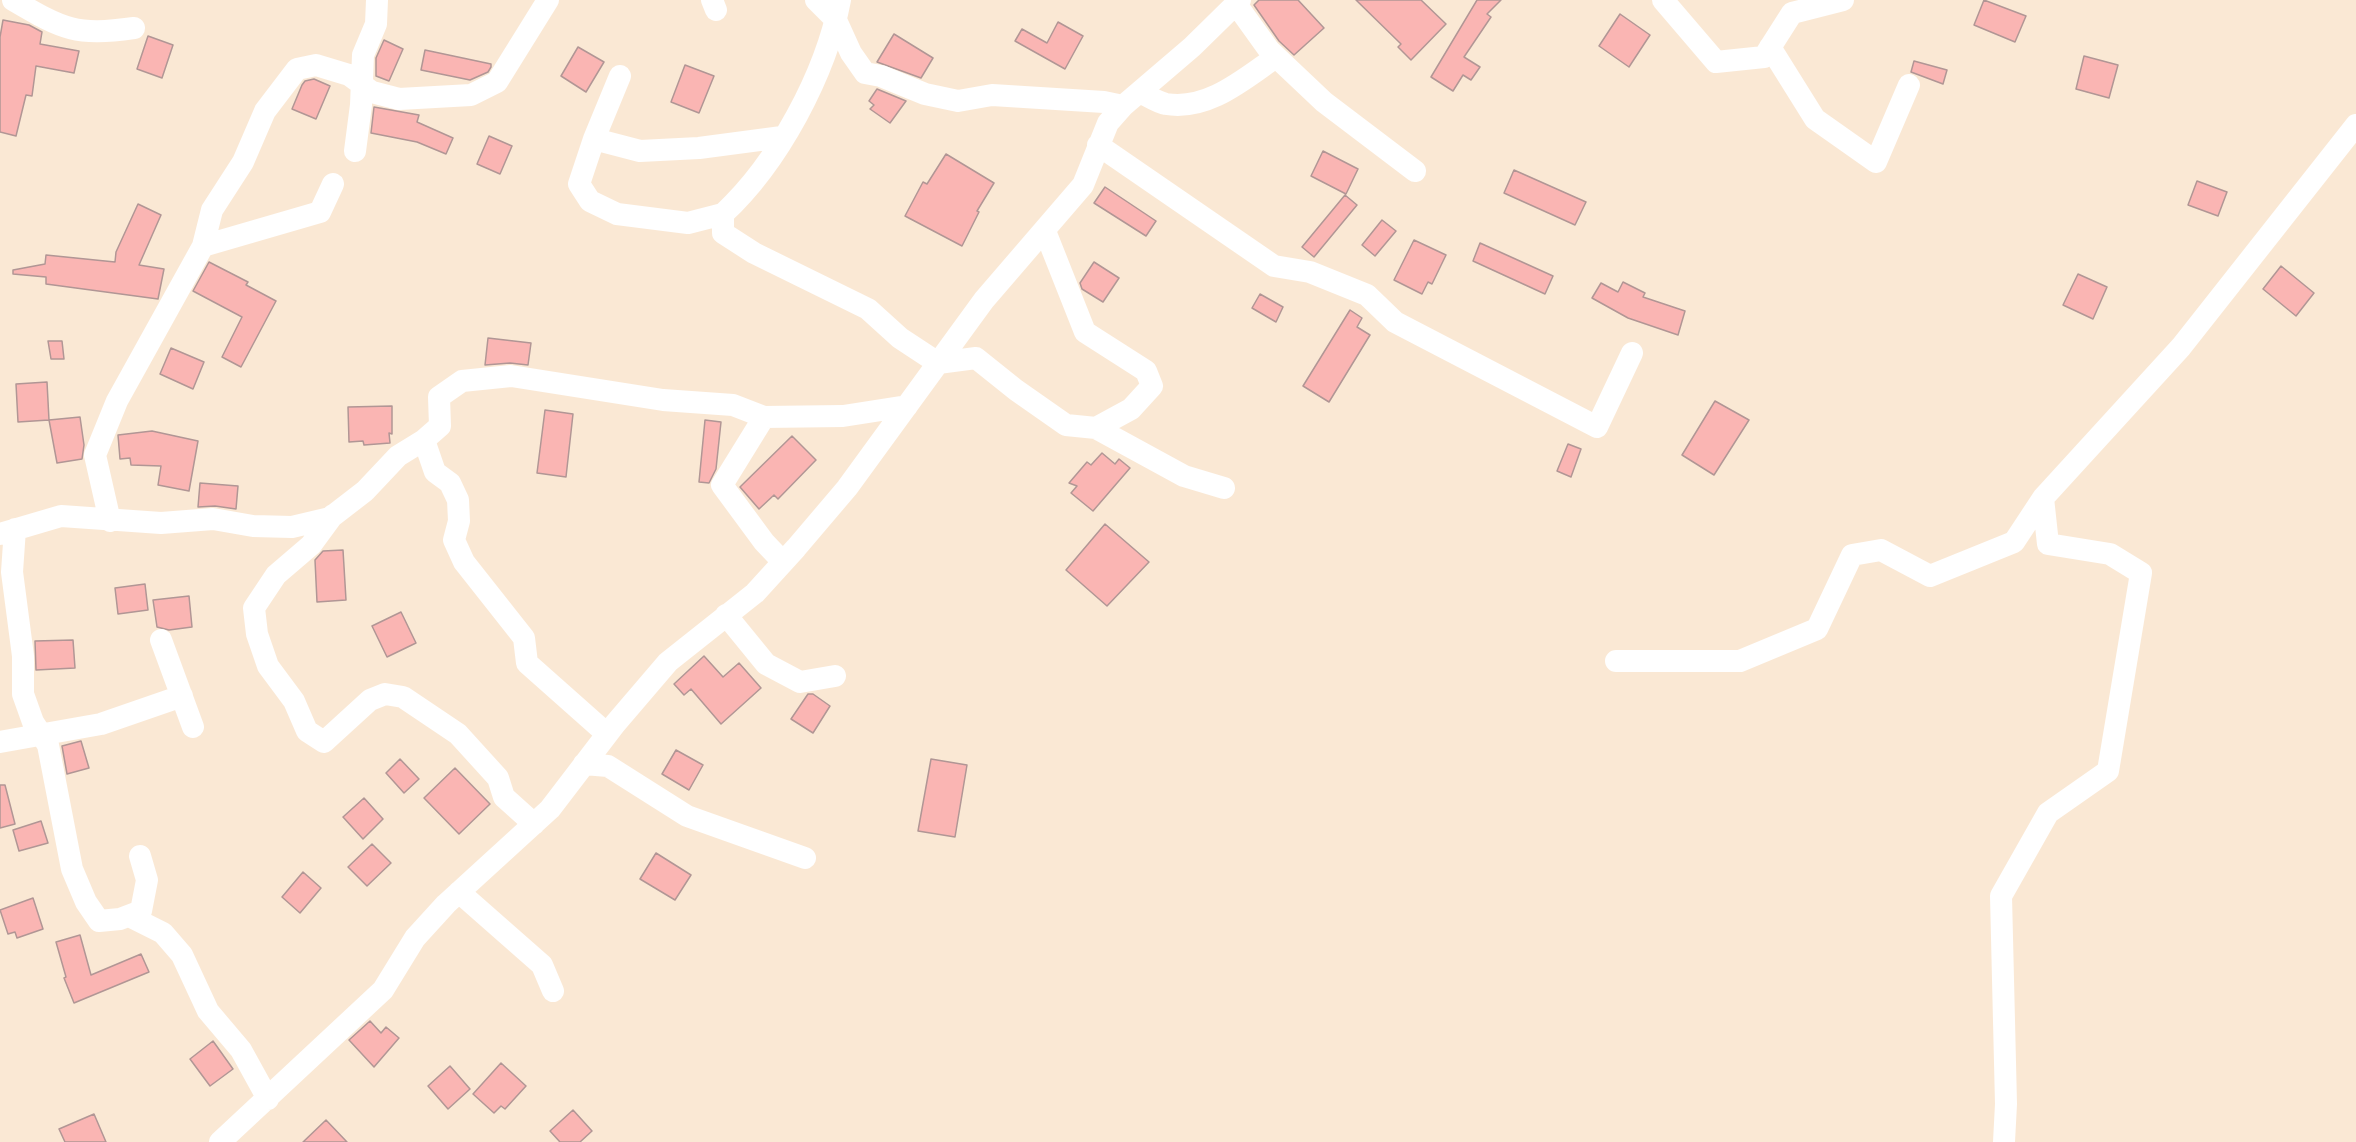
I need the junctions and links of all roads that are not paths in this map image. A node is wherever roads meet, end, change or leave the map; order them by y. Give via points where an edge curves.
1 (13, 0) edge
2 (378, 0) edge
3 (548, 0) edge
4 (816, 0) edge
5 (1663, 0) edge
6 (1843, 0) edge
7 (1238, 2) edge
8 (838, 10) edge
9 (134, 28) dead end
10 (1770, 47) junction
11 (1276, 57) junction
12 (620, 76) dead end
13 (362, 85) junction
14 (1909, 85) dead end
15 (1132, 99) junction
16 (2356, 125) edge
17 (782, 137) junction
18 (594, 139) junction
19 (1098, 145) junction
20 (355, 151) dead end
21 (1415, 171) dead end
22 (333, 184) dead end
23 (723, 214) junction
24 (1046, 231) junction
25 (203, 246) junction
26 (1632, 353) dead end
27 (938, 363) junction
28 (907, 406) junction
29 (764, 417) junction
30 (1096, 428) junction
31 (424, 441) junction
32 (1224, 488) dead end
33 (2043, 498) junction
34 (333, 515) junction
35 (110, 521) junction
36 (7, 531) edge
37 (783, 562) junction
38 (726, 615) junction
39 (161, 640) dead end
40 (1616, 661) dead end
41 (836, 676) dead end
42 (182, 696) junction
43 (193, 727) dead end
44 (41, 734) junction
45 (607, 734) junction
46 (0, 742) edge
47 (584, 764) junction
48 (534, 824) junction
49 (140, 856) dead end
50 (805, 858) dead end
51 (459, 892) junction
52 (129, 916) junction
53 (553, 991) dead end
54 (268, 1099) junction
55 (220, 1142) edge
56 (2004, 1142) edge

1 - 9 street via 74,31
2 - 13 street via 376,24 363,55
3 - 13 street via 497,82 471,95 399,99 372,92
4 - 8 street
5 - 10 street via 1716,62 1764,57
6 - 10 street via 1792,13
7 - 11 street
7 - 15 street
8 - 15 street via 851,53 865,73 925,94 958,101 992,95 1104,102
8 - 17 street via 804,104
10 - 14 street via 1815,119 1876,162
11 - 15 street via 1222,94 1195,103
11 - 21 street via 1324,102
12 - 18 street
13 - 20 street
13 - 25 street via 349,75 316,65 297,69 265,111 243,162 212,210
15 - 19 street via 1108,123
16 - 33 street via 2181,347
17 - 18 street via 640,151
17 - 23 street via 749,190
18 - 23 street via 579,184 590,201 617,214 688,223
19 - 24 street via 1083,185
19 - 26 street via 1274,266 1310,272 1367,295 1395,322 1597,427
22 - 25 street via 320,212
23 - 27 street via 723,233 754,253 868,309 900,338
24 - 27 street via 984,300
24 - 30 street via 1085,332 1146,370 1152,386 1131,409
25 - 35 street via 117,401 95,456
27 - 28 street
27 - 30 street via 976,358 1066,425
28 - 29 street via 843,416
28 - 37 street via 847,488
29 - 31 street via 733,405 663,400 511,376 462,381 439,397 440,426
29 - 37 street via 722,485
30 - 32 street via 1184,476
31 - 34 street via 398,456 365,491
31 - 45 street via 435,472 450,483 458,501 459,521 454,540 464,562 524,638 527,663
33 - 40 street via 2014,542 1930,576 1881,550 1852,555 1817,629 1740,660
33 - 56 street via 2048,544 2110,554 2141,573 2108,771 2048,813 2001,896
34 - 35 street via 292,527 213,519
34 - 48 street via 310,545 276,575 254,608 257,634 268,666 294,701 307,732 324,742 370,700 385,694 403,697 458,735 498,778 504,797
35 - 36 street via 60,516
36 - 44 street via 23,656 23,694
37 - 38 street via 755,593
38 - 41 street via 766,664 800,682
38 - 45 street via 668,662
39 - 42 street
42 - 43 street
42 - 44 street via 100,724
44 - 46 street
44 - 52 street via 48,744 72,869 86,902 99,921
45 - 47 street
47 - 48 street
47 - 50 street via 608,766 687,816
48 - 51 street
49 - 52 street via 147,880 141,911
51 - 53 street via 542,965
51 - 54 street via 415,938 382,990
52 - 54 street via 163,933 182,955 208,1011 241,1050
54 - 55 street

